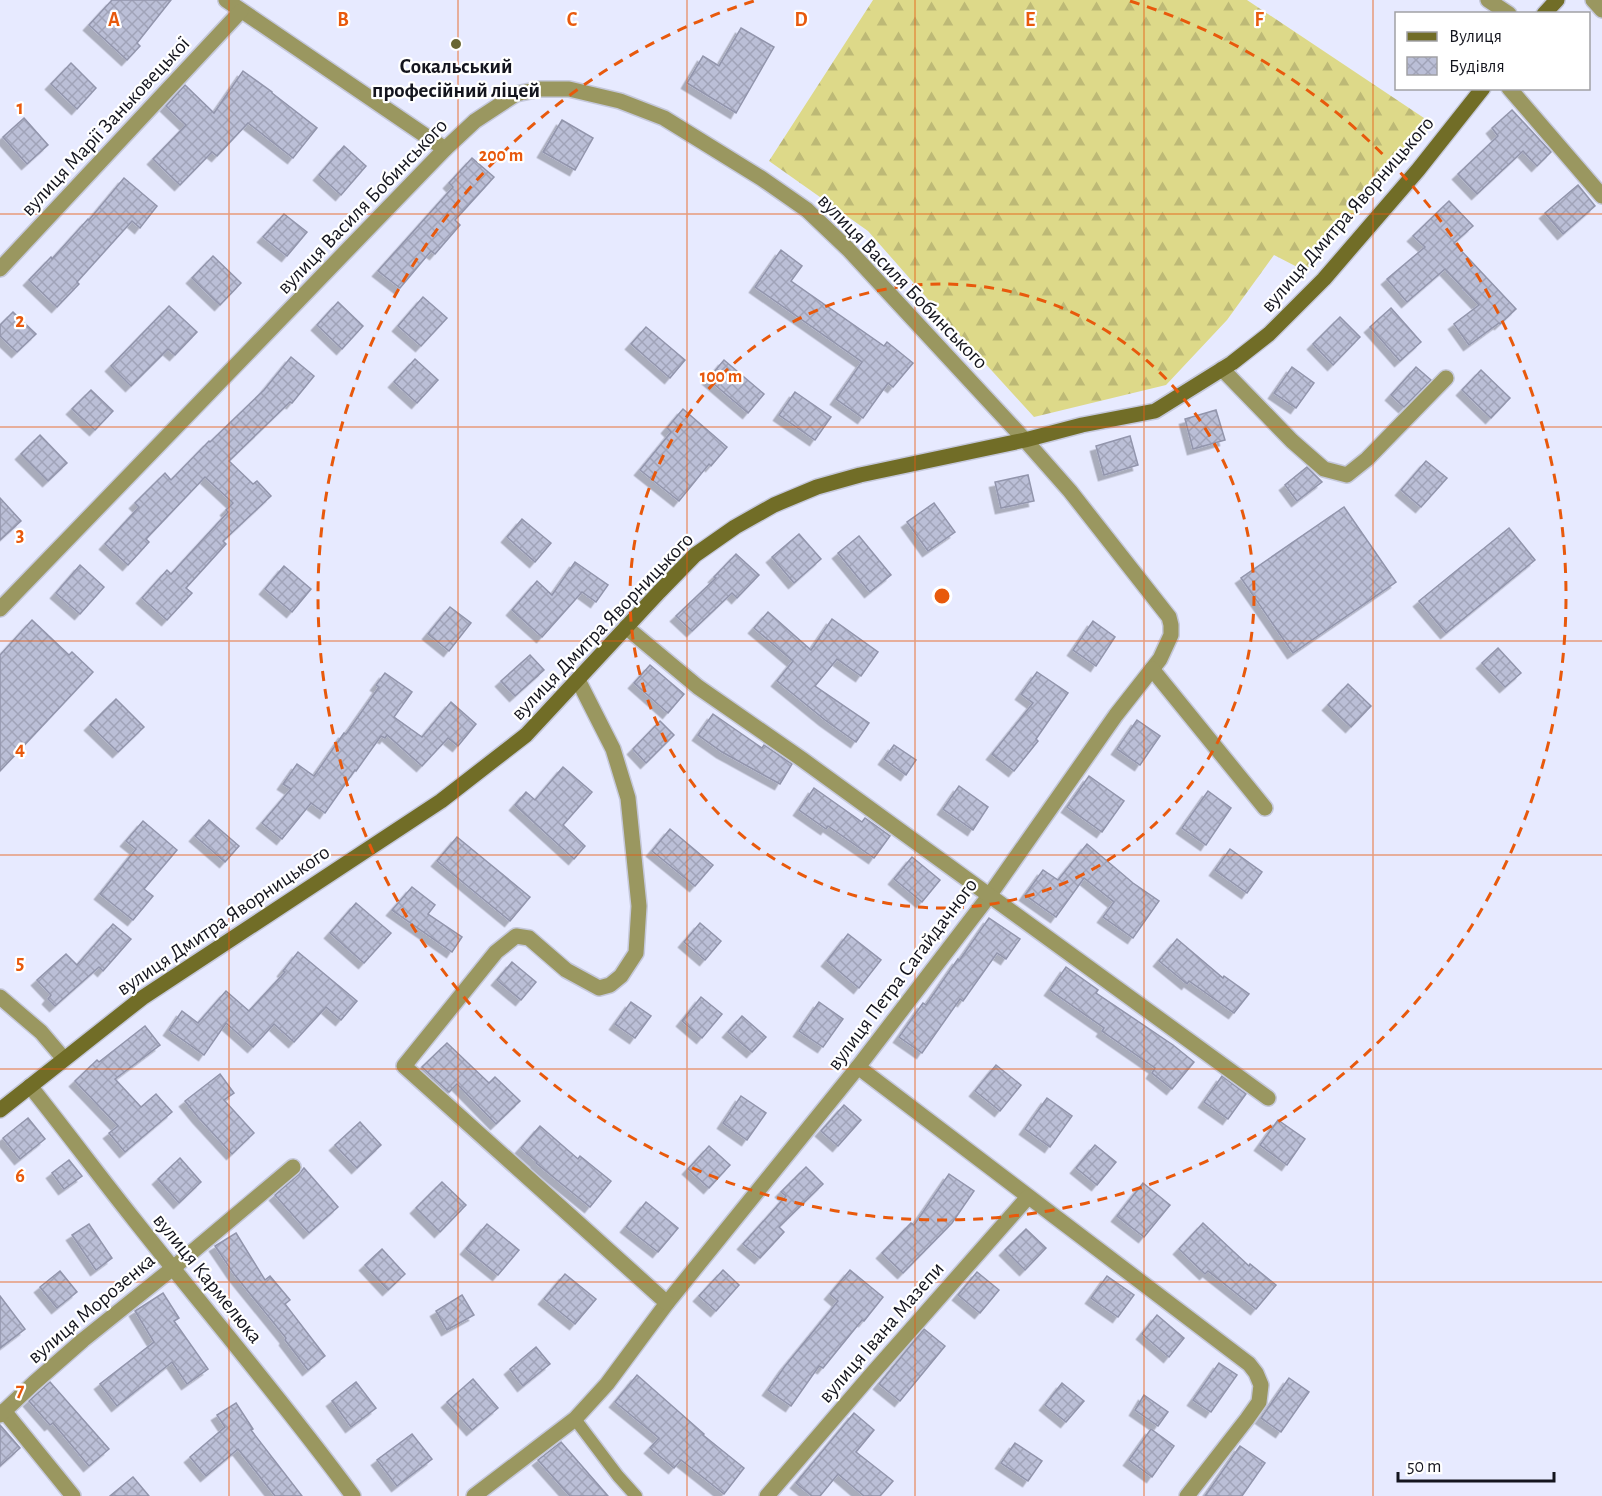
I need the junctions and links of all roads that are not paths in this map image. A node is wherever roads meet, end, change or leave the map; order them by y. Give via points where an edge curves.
1 (226, 0) edge
2 (1488, 0) edge
3 (1557, 0) edge
4 (1593, 0) edge
5 (1602, 10) edge
6 (241, 11) junction
7 (1506, 12) edge
8 (1546, 12) edge
9 (1481, 90) edge
10 (1511, 90) edge
11 (445, 149) junction
12 (1602, 196) edge
13 (0, 268) edge
14 (1222, 369) junction
15 (1446, 378) dead end
16 (1025, 440) junction
17 (0, 609) edge
18 (626, 627) junction
19 (1152, 669) junction
20 (578, 680) junction
21 (1265, 808) dead end
22 (989, 896) junction
23 (0, 997) edge
24 (64, 1059) junction
25 (858, 1067) junction
26 (30, 1086) junction
27 (1268, 1098) dead end
28 (0, 1110) edge
29 (293, 1167) dead end
30 (1028, 1197) junction
31 (173, 1268) junction
32 (667, 1303) junction
33 (2, 1413) edge
34 (575, 1419) junction
35 (73, 1496) edge
36 (353, 1496) edge
37 (474, 1496) edge
38 (636, 1496) edge
39 (767, 1496) edge
40 (1187, 1496) edge

1 - 6 street
2 - 7 street
3 - 8 street
4 - 5 street
6 - 11 street
6 - 13 street, вулиця Марії Заньковецької
9 - 14 street, вулиця Дмитра Яворницького via 1324,279 1269,334
10 - 12 street
11 - 16 street, вулиця Василя Бобинського via 475,121 516,94 540,89 569,89 620,101 664,118 807,210
11 - 17 street, вулиця Василя Бобинського
14 - 15 street via 1324,469 1347,475
14 - 16 street, вулиця Дмитра Яворницького via 1155,411
16 - 18 street, вулиця Дмитра Яворницького via 860,475 774,505 695,555
16 - 19 street, вулиця Петра Сагайдачного via 1070,490 1169,617 1171,635
18 - 20 street, вулиця Дмитра Яворницького
18 - 22 street via 698,687
19 - 21 street
19 - 22 street, вулиця Петра Сагайдачного
20 - 24 street, вулиця Дмитра Яворницького via 526,735 441,801 142,998
20 - 32 street via 613,749 628,798 639,906 636,953 621,976 599,988 566,970 529,938 516,936 496,952 404,1066
22 - 25 street, вулиця Петра Сагайдачного
22 - 27 street
23 - 24 street via 41,1032
24 - 26 street, вулиця Дмитра Яворницького
25 - 30 street
25 - 32 street, вулиця Петра Сагайдачного
26 - 28 street, вулиця Дмитра Яворницького
26 - 31 street, вулиця Кармелюка
29 - 31 street, вулиця Морозенка
30 - 39 street, вулиця Івана Мазепи
30 - 40 street via 1256,1373 1261,1385 1259,1402
31 - 33 street, вулиця Морозенка via 83,1340
31 - 36 street, вулиця Кармелюка
32 - 34 street, вулиця Петра Сагайдачного via 607,1384
33 - 35 street
34 - 37 street, вулиця Петра Сагайдачного
34 - 38 lane

